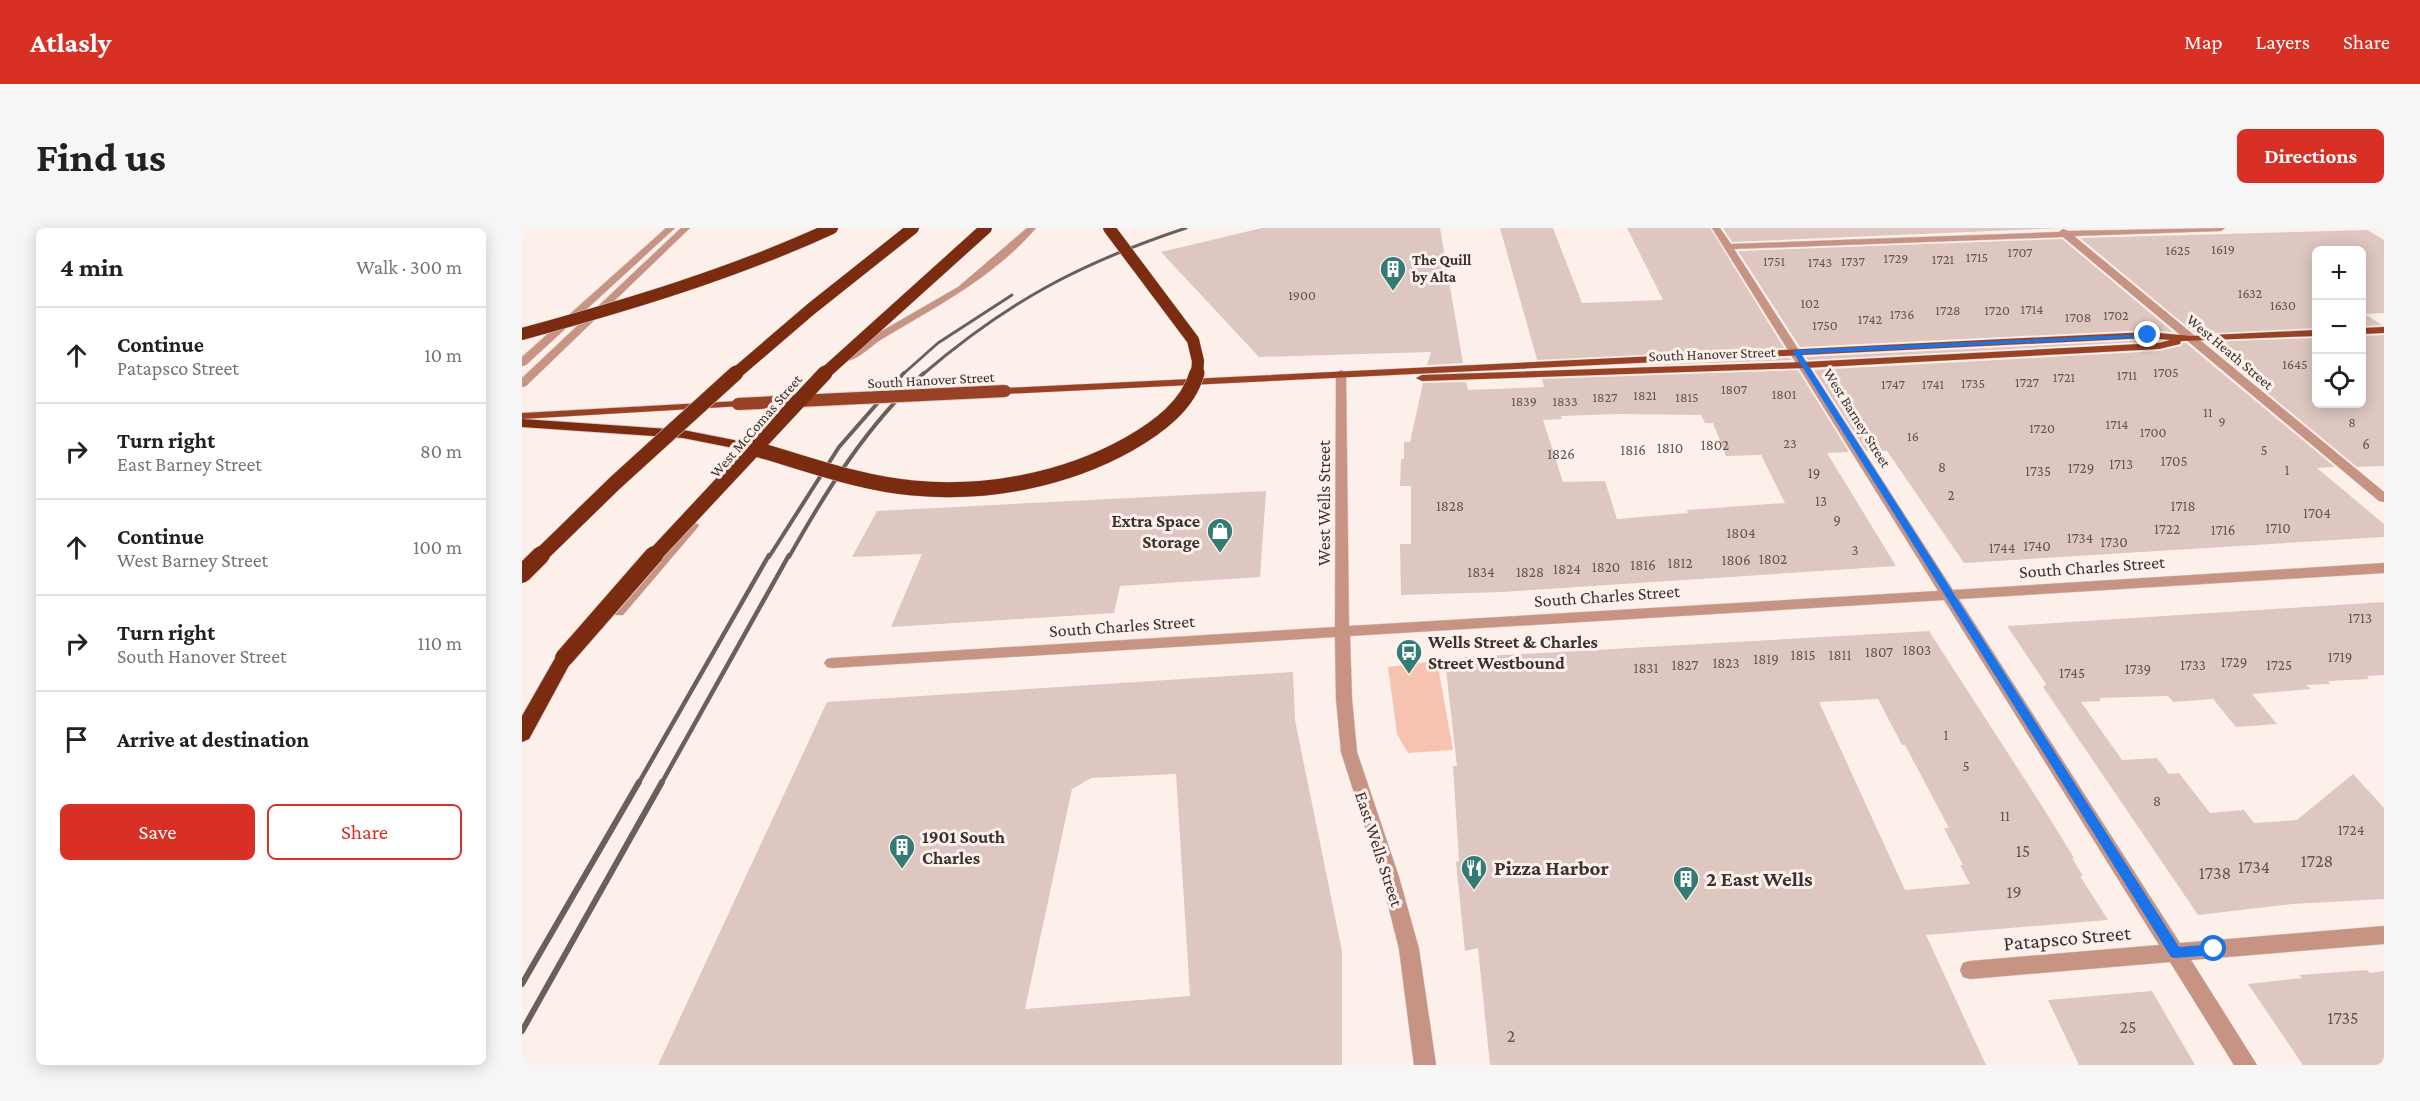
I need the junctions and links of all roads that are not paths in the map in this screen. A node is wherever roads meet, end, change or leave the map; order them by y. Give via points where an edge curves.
1 (671, 228) edge
2 (686, 228) edge
3 (832, 228) edge
4 (913, 228) edge
5 (986, 228) edge
6 (1032, 228) edge
7 (1109, 228) edge
8 (1716, 228) edge
9 (2221, 228) edge
10 (2061, 231) edge
11 (1728, 247) junction
12 (2384, 330) edge
13 (2366, 331) edge
14 (2312, 333) edge
15 (522, 334) edge
16 (2191, 339) junction
17 (1796, 352) junction
18 (522, 363) edge
19 (1804, 365) junction
20 (1341, 373) junction
21 (522, 384) edge
22 (522, 416) edge
23 (522, 423) edge
24 (2384, 498) edge
25 (2384, 568) edge
26 (522, 574) edge
27 (1950, 595) junction
28 (618, 612) dead end
29 (1342, 632) junction
30 (564, 658) junction
31 (832, 663) dead end
32 (522, 709) edge
33 (522, 734) edge
34 (2384, 935) edge
35 (2175, 953) junction
36 (1970, 970) dead end
37 (1425, 1065) edge
38 (2246, 1065) edge

1 - 18 street
2 - 21 street
3 - 15 highway, bridge via 664,293
4 - 26 highway, bridge via 805,313 707,398
5 - 30 highway, bridge via 794,405
6 - 28 street, West McComas Street via 967,284 856,351 817,383
7 - 23 highway, bridge via 1190,334 1200,361 1194,384 1181,404 1156,428 1130,445 1087,464 1000,485 914,488 683,434
8 - 11 street, West Barney Street
9 - 10 street
10 - 11 street
10 - 16 street, West Heath Street
11 - 17 street, West Barney Street
12 - 13 main road
14 - 16 main road, South Hanover Street
16 - 17 main road, South Hanover Street via 2148,335
16 - 19 main road, South Hanover Street via 2159,346
16 - 24 street, West Heath Street
17 - 19 street, West Barney Street
17 - 20 main road, South Hanover Street
19 - 20 main road, South Hanover Street via 1436,379
19 - 27 street, West Barney Street
20 - 22 main road, South Hanover Street, bridge
20 - 29 street, West Wells Street
25 - 27 street, South Charles Street
27 - 29 street, South Charles Street
27 - 35 street, West Barney Street
29 - 31 street, South Charles Street
29 - 37 street, East Wells Street via 1349,752 1409,949
30 - 32 highway
30 - 33 highway
34 - 35 street, Patapsco Street
35 - 36 street, Patapsco Street
35 - 38 street, West Barney Street

